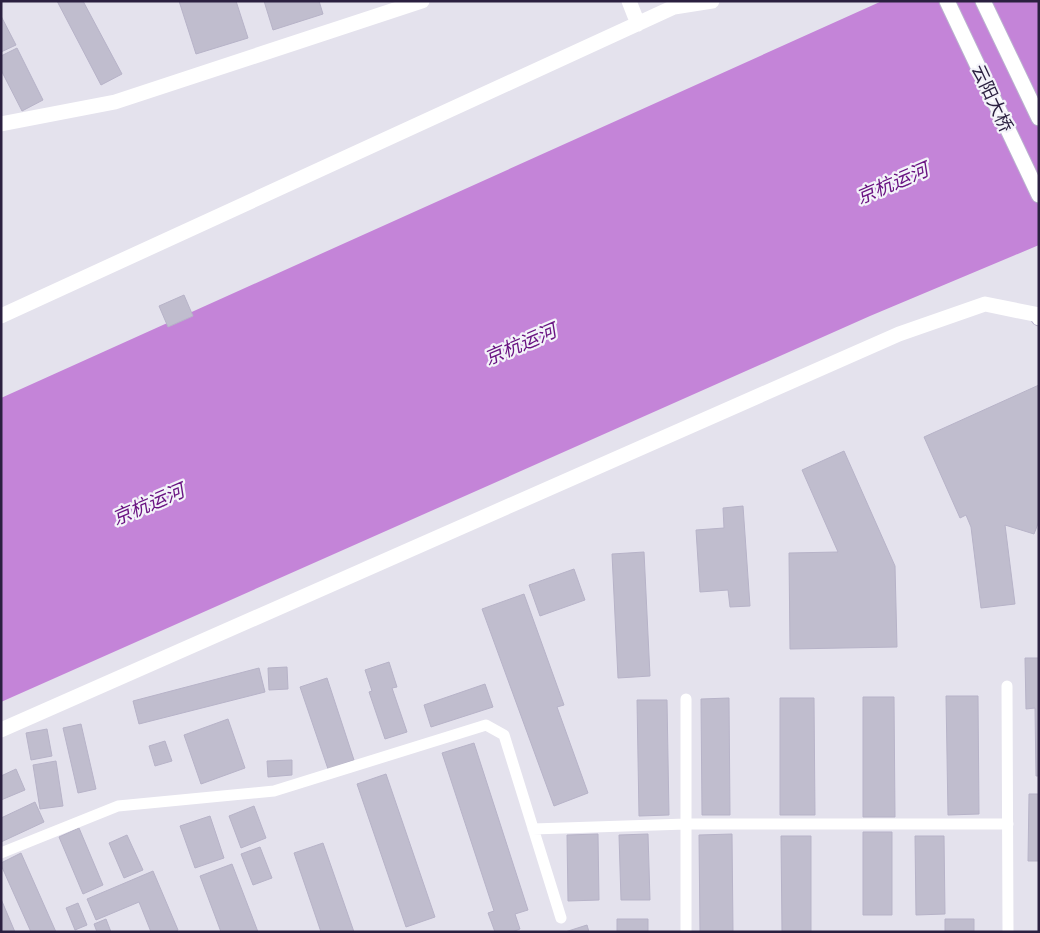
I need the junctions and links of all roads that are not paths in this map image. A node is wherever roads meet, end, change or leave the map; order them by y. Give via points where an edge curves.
1 (422, 1) edge
2 (629, 1) edge
3 (712, 1) edge
4 (948, 1) edge
5 (983, 1) edge
6 (638, 24) junction
7 (1039, 118) edge
8 (1, 124) edge
9 (1039, 196) edge
10 (1, 316) edge
11 (1038, 316) edge
12 (1007, 686) dead end
13 (686, 699) dead end
14 (1, 730) edge
15 (686, 824) junction
16 (1008, 824) junction
17 (533, 829) junction
18 (1, 853) edge
19 (561, 918) dead end
20 (686, 932) edge
21 (1008, 932) edge

1 - 8 street via 115,102
2 - 6 street
3 - 6 street via 674,7
4 - 9 street, 云阳大桥
5 - 7 street, 云阳大桥
6 - 10 street
11 - 14 street via 985,304 898,334
12 - 16 lane
13 - 15 lane
15 - 16 lane
15 - 17 lane
15 - 20 lane
16 - 21 lane
17 - 18 lane via 504,735 486,725 274,791 118,806
17 - 19 lane

